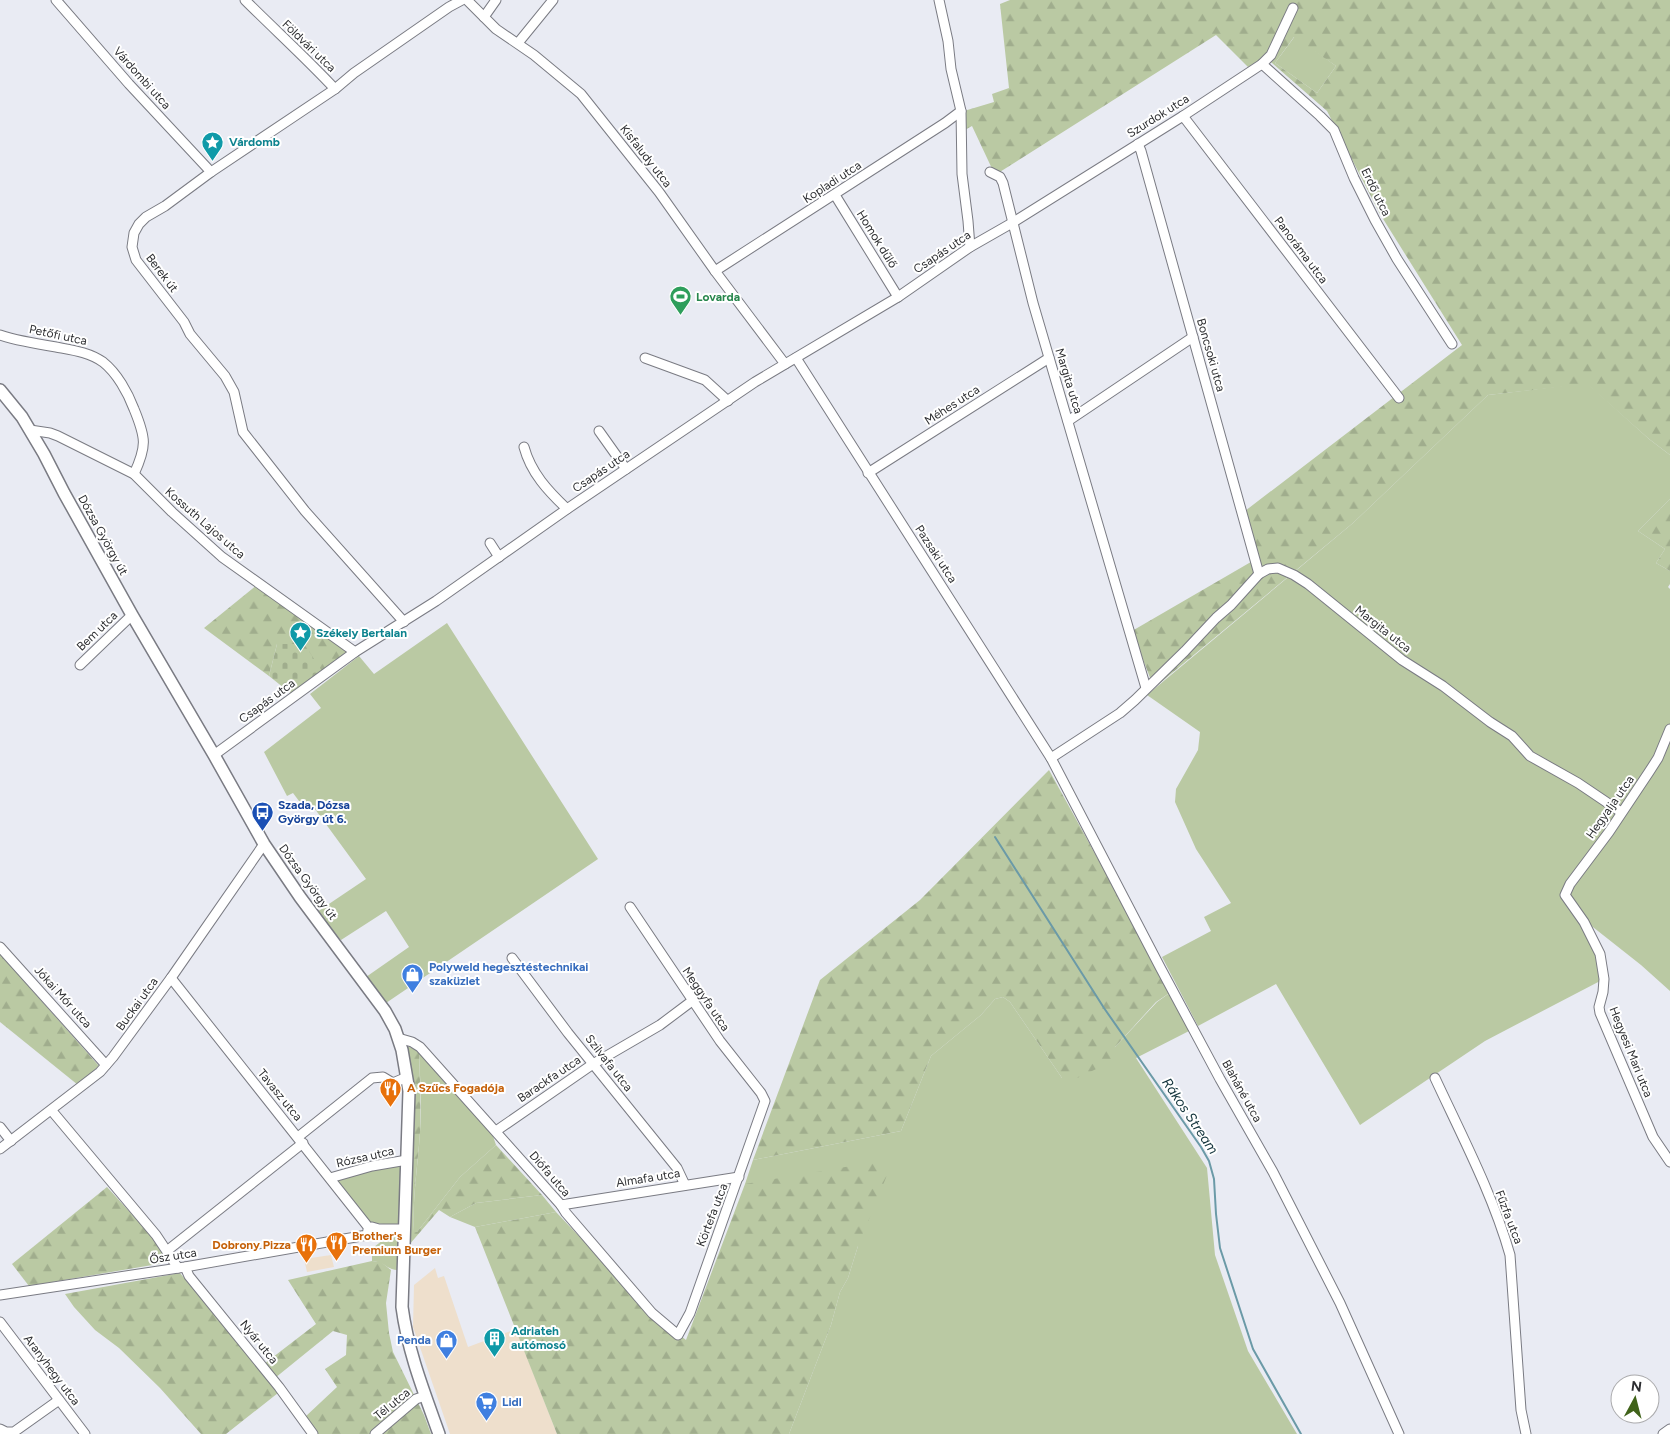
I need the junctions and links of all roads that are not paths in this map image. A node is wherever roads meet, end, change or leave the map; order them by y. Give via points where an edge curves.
1 (56, 0) edge
2 (245, 0) edge
3 (462, 0) edge
4 (467, 0) edge
5 (496, 0) edge
6 (553, 0) edge
7 (939, 0) edge
8 (1293, 8) dead end
9 (484, 17) junction
10 (518, 43) junction
11 (1262, 64) junction
12 (335, 88) junction
13 (961, 111) junction
14 (1184, 116) junction
15 (1138, 144) junction
16 (211, 172) junction
17 (990, 172) dead end
18 (835, 195) junction
19 (1012, 223) junction
20 (970, 247) junction
21 (714, 271) junction
22 (898, 297) junction
23 (0, 335) edge
24 (1193, 337) junction
25 (1452, 344) dead end
26 (778, 354) junction
27 (645, 358) dead end
28 (796, 358) junction
29 (1048, 358) junction
30 (785, 364) junction
31 (774, 370) junction
32 (0, 390) edge
33 (1399, 398) dead end
34 (728, 401) junction
35 (1068, 421) junction
36 (30, 430) junction
37 (599, 431) dead end
38 (524, 447) dead end
39 (626, 469) junction
40 (868, 473) junction
41 (134, 474) junction
42 (567, 509) junction
43 (490, 543) dead end
44 (499, 557) junction
45 (1259, 574) junction
46 (132, 615) junction
47 (404, 622) junction
48 (355, 652) junction
49 (80, 665) dead end
50 (1146, 688) junction
51 (1670, 729) edge
52 (214, 755) junction
53 (1052, 762) junction
54 (1621, 812) junction
55 (264, 844) junction
56 (1565, 895) joint
57 (630, 907) dead end
58 (0, 947) edge
59 (512, 958) dead end
60 (171, 978) junction
61 (692, 1001) junction
62 (398, 1038) junction
63 (593, 1064) junction
64 (106, 1065) junction
65 (408, 1077) junction
66 (1435, 1078) dead end
67 (765, 1102) joint
68 (52, 1111) junction
69 (0, 1127) edge
70 (496, 1130) junction
71 (300, 1140) junction
72 (11, 1141) junction
73 (0, 1150) edge
74 (407, 1160) junction
75 (1670, 1162) edge
76 (740, 1177) junction
77 (330, 1178) junction
78 (684, 1185) junction
79 (561, 1205) junction
80 (369, 1228) junction
81 (404, 1229) junction
82 (168, 1250) junction
83 (182, 1267) junction
84 (0, 1295) edge
85 (0, 1322) edge
86 (678, 1334) joint
87 (425, 1396) junction
88 (59, 1400) junction
89 (0, 1429) edge
90 (1670, 1429) edge
91 (85, 1434) edge
92 (313, 1434) edge
93 (375, 1434) edge
94 (439, 1434) edge
95 (1399, 1434) edge
96 (1526, 1434) edge
97 (1663, 1434) edge

1 - 16 street, Várdombi utca
2 - 12 street, Földvári utca
3 - 12 street, Berek út
4 - 9 street, Kisfaludy utca
5 - 9 street
6 - 10 street
7 - 13 street
8 - 11 street, Szurdok utca via 1271,55
9 - 10 street, Kisfaludy utca
10 - 21 street, Kisfaludy utca via 581,94 659,192
11 - 14 street, Szurdok utca
11 - 25 street, Erdő utca via 1334,130 1375,220
12 - 16 street, Berek út
13 - 18 street, Kopladi utca
13 - 20 street via 962,174
14 - 15 street, Szurdok utca
14 - 33 street, Panoráma utca
15 - 19 street, Szurdok utca
15 - 24 street, Boncsoki utca
16 - 47 street, Berek út via 139,224 133,239 136,260 225,376 234,392 243,432 305,511
17 - 19 street, Margita utca via 1000,177 1003,183
18 - 21 street, Kopladi utca
18 - 22 street, Homok dűlő
19 - 20 street, Csapás utca
19 - 29 street, Margita utca
20 - 22 street, Csapás utca
21 - 26 street, Kisfaludy utca
22 - 28 street, Csapás utca
23 - 41 street, Petőfi utca via 80,351 109,367 127,392 144,441
24 - 35 street
24 - 45 street, Boncsoki utca
26 - 30 street, Kisfaludy utca
26 - 31 street
27 - 34 street via 705,380
28 - 30 street, Csapás utca
28 - 40 street, Pazsaki utca
29 - 35 street, Margita utca
29 - 40 street, Méhes utca
30 - 31 street, Csapás utca
31 - 34 street, Csapás utca
32 - 36 main road, Dózsa György út
34 - 39 street, Csapás utca
35 - 50 street, Margita utca
36 - 41 street, Kossuth Lajos utca via 58,436
36 - 46 main road, Dózsa György út
37 - 39 street
38 - 42 street via 538,479
39 - 42 street, Csapás utca
40 - 53 street, Pazsaki utca
41 - 48 street, Kossuth Lajos utca via 222,557
42 - 44 street, Csapás utca
43 - 44 street
44 - 47 street, Csapás utca
45 - 50 street
45 - 54 street, Margita utca via 1278,568 1302,580 1402,660 1512,736 1530,756
46 - 49 street, Bem utca
46 - 52 main road, Dózsa György út
47 - 48 street, Csapás utca
48 - 52 street, Csapás utca
50 - 53 street via 1120,713
51 - 54 street, Hegyalja utca via 1658,758
52 - 55 main road, Dózsa György út
53 - 95 street, Blaháné utca via 1182,1009 1273,1172 1340,1303
54 - 56 street, Hegyalja utca
55 - 60 street, Buckai utca
55 - 62 main road, Dózsa György út via 376,998
56 - 75 street, Hegyesi Mari utca via 1584,922 1600,954 1604,979 1600,1013 1653,1137
57 - 61 street, Meggyfa utca
58 - 64 street, Jókai Mór utca
59 - 63 street, Szilvafa utca
60 - 64 street, Buckai utca
60 - 71 street, Tavasz utca
61 - 63 street, Barackfa utca via 660,1025
61 - 67 street, Meggyfa utca
62 - 65 main road, Dózsa György út
62 - 70 street, Diófa utca via 420,1047
63 - 70 street, Barackfa utca
63 - 78 street, Szilvafa utca via 677,1168
64 - 68 street, Buckai utca
65 - 71 street via 393,1083 383,1077 372,1078
65 - 74 main road, Dózsa György út
66 - 96 street, Fűzfa utca via 1484,1185 1510,1255 1521,1410
67 - 76 street, Körtefa utca
68 - 72 street, Buckai utca
68 - 82 street, Nyár utca
69 - 72 street
70 - 79 street, Diófa utca
71 - 77 street, Tavasz utca
71 - 82 street
72 - 73 street, Buckai utca
74 - 77 street, Rózsa utca
74 - 81 main road, Dózsa György út
76 - 78 street, Almafa utca
76 - 86 street, Körtefa utca via 690,1313
77 - 80 street, Tavasz utca
78 - 79 street, Almafa utca
79 - 86 street, Diófa utca via 652,1312
80 - 81 street, Ősz utca
80 - 83 street, Ősz utca via 367,1235
81 - 87 main road, Dózsa György út via 402,1307
82 - 83 street, Nyár utca
83 - 84 street, Ősz utca
83 - 92 street, Nyár utca
85 - 88 street, Aranyhegy utca
87 - 93 street, Tél utca via 416,1399
87 - 94 main road, Dózsa György út
88 - 89 street via 14,1432
88 - 91 street, Aranyhegy utca
90 - 97 street

